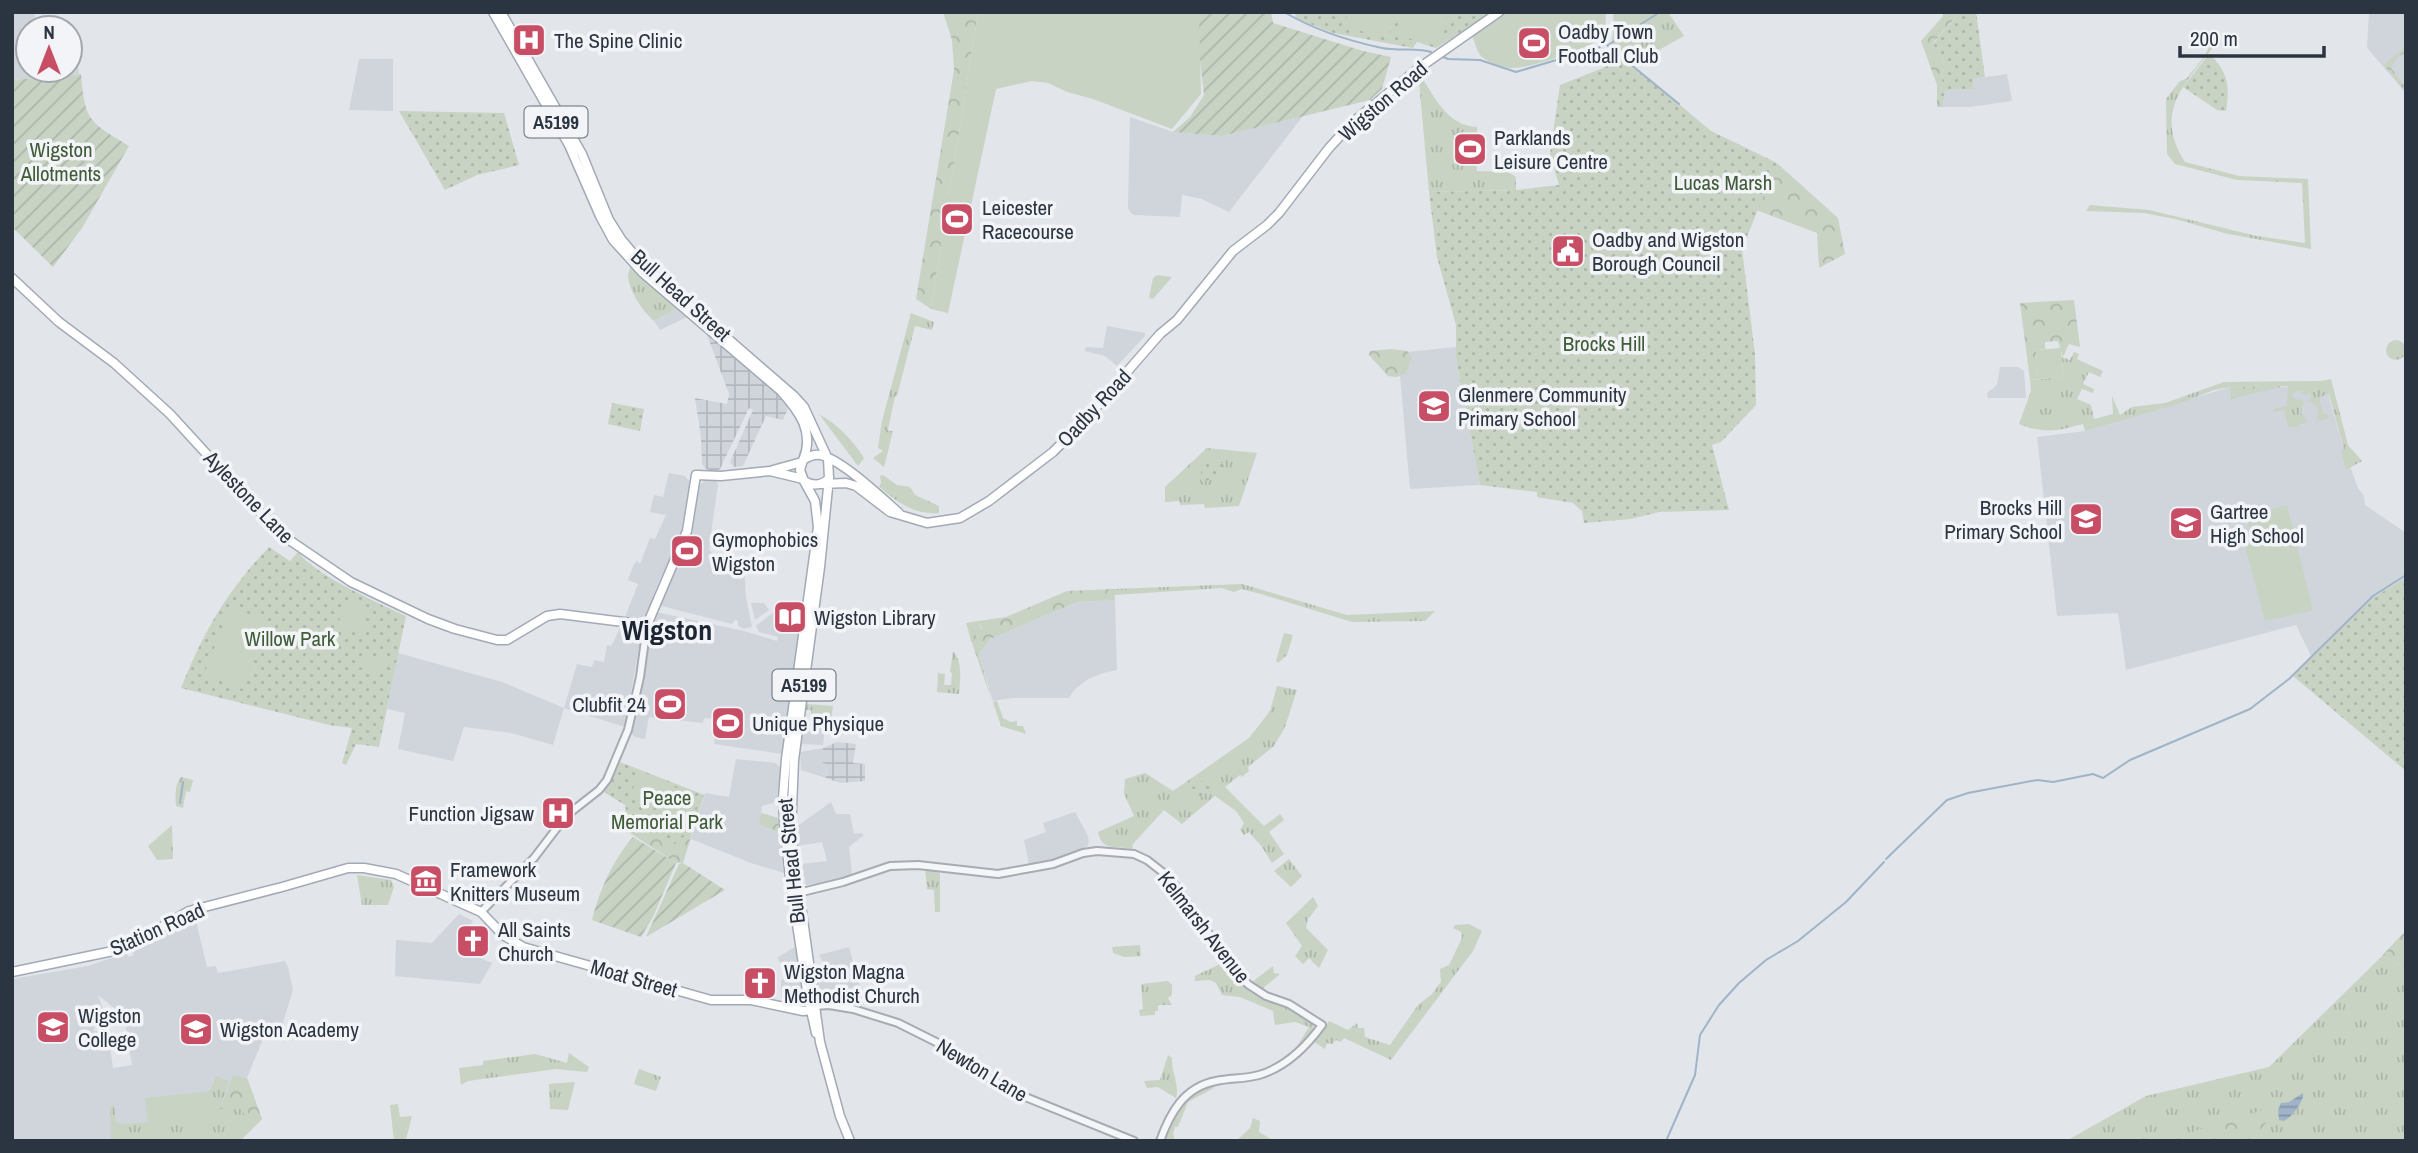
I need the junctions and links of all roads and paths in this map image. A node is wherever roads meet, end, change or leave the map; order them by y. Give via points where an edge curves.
1 (493, 12) edge
2 (501, 12) edge
3 (1499, 12) edge
4 (612, 233) junction
5 (1253, 237) joint
6 (12, 278) edge
7 (827, 458) junction
8 (802, 461) junction
9 (771, 471) junction
10 (804, 480) junction
11 (827, 482) junction
12 (862, 490) junction
13 (827, 496) junction
14 (901, 514) junction
15 (647, 625) junction
16 (796, 893) junction
17 (481, 912) junction
18 (12, 972) edge
19 (812, 1005) junction
20 (850, 1141) edge
21 (1134, 1141) edge
22 (1160, 1141) edge

1 - 4 main road, A5199 via 569,145
2 - 4 main road, A5199 via 582,154
3 - 5 main road, Wigston Road via 1353,122 1279,213
4 - 7 main road, Bull Head Street / A5199 via 794,396 804,407
4 - 8 main road, Bull Head Street / A5199 via 643,273 792,403 807,432
5 - 14 main road, Oadby Road via 1233,251 1177,320 1053,452 960,518 927,523
6 - 15 main road, Aylestone Lane via 170,414 279,533 351,582 428,619 497,640 507,640 547,616 560,614
7 - 8 main road via 810,456
7 - 11 main road
7 - 14 main road, Oadby Road
8 - 9 main road
8 - 10 main road
9 - 10 main road
9 - 15 main road via 696,475 687,531
10 - 11 main road
10 - 16 main road, Bull Head Street / A5199 via 815,501 818,527 785,774 784,821
11 - 12 main road, Oadby Road
11 - 13 main road, Bull Head Street / A5199
12 - 13 main road via 838,488
12 - 14 main road, Oadby Road via 890,512
13 - 16 main road, Bull Head Street / A5199 via 791,797
15 - 17 street via 628,730 607,780 566,817
16 - 19 main road, Bull Head Street / A5199
16 - 19 main road, Bull Head Street / A5199
16 - 22 street, Kelmarsh Avenue via 890,866 998,874 1083,853 1135,854 1147,860 1170,878 1237,974 1253,989 1322,1025 1303,1048 1270,1071 1217,1080 1187,1094 1170,1116
17 - 18 main road, Station Road via 388,872 340,869 189,911 113,951
17 - 19 main road, Moat Street via 523,947 703,998 751,1000 797,1010
19 - 20 main road, A5199
19 - 21 street, Newton Lane via 873,1014 919,1032 1013,1092

